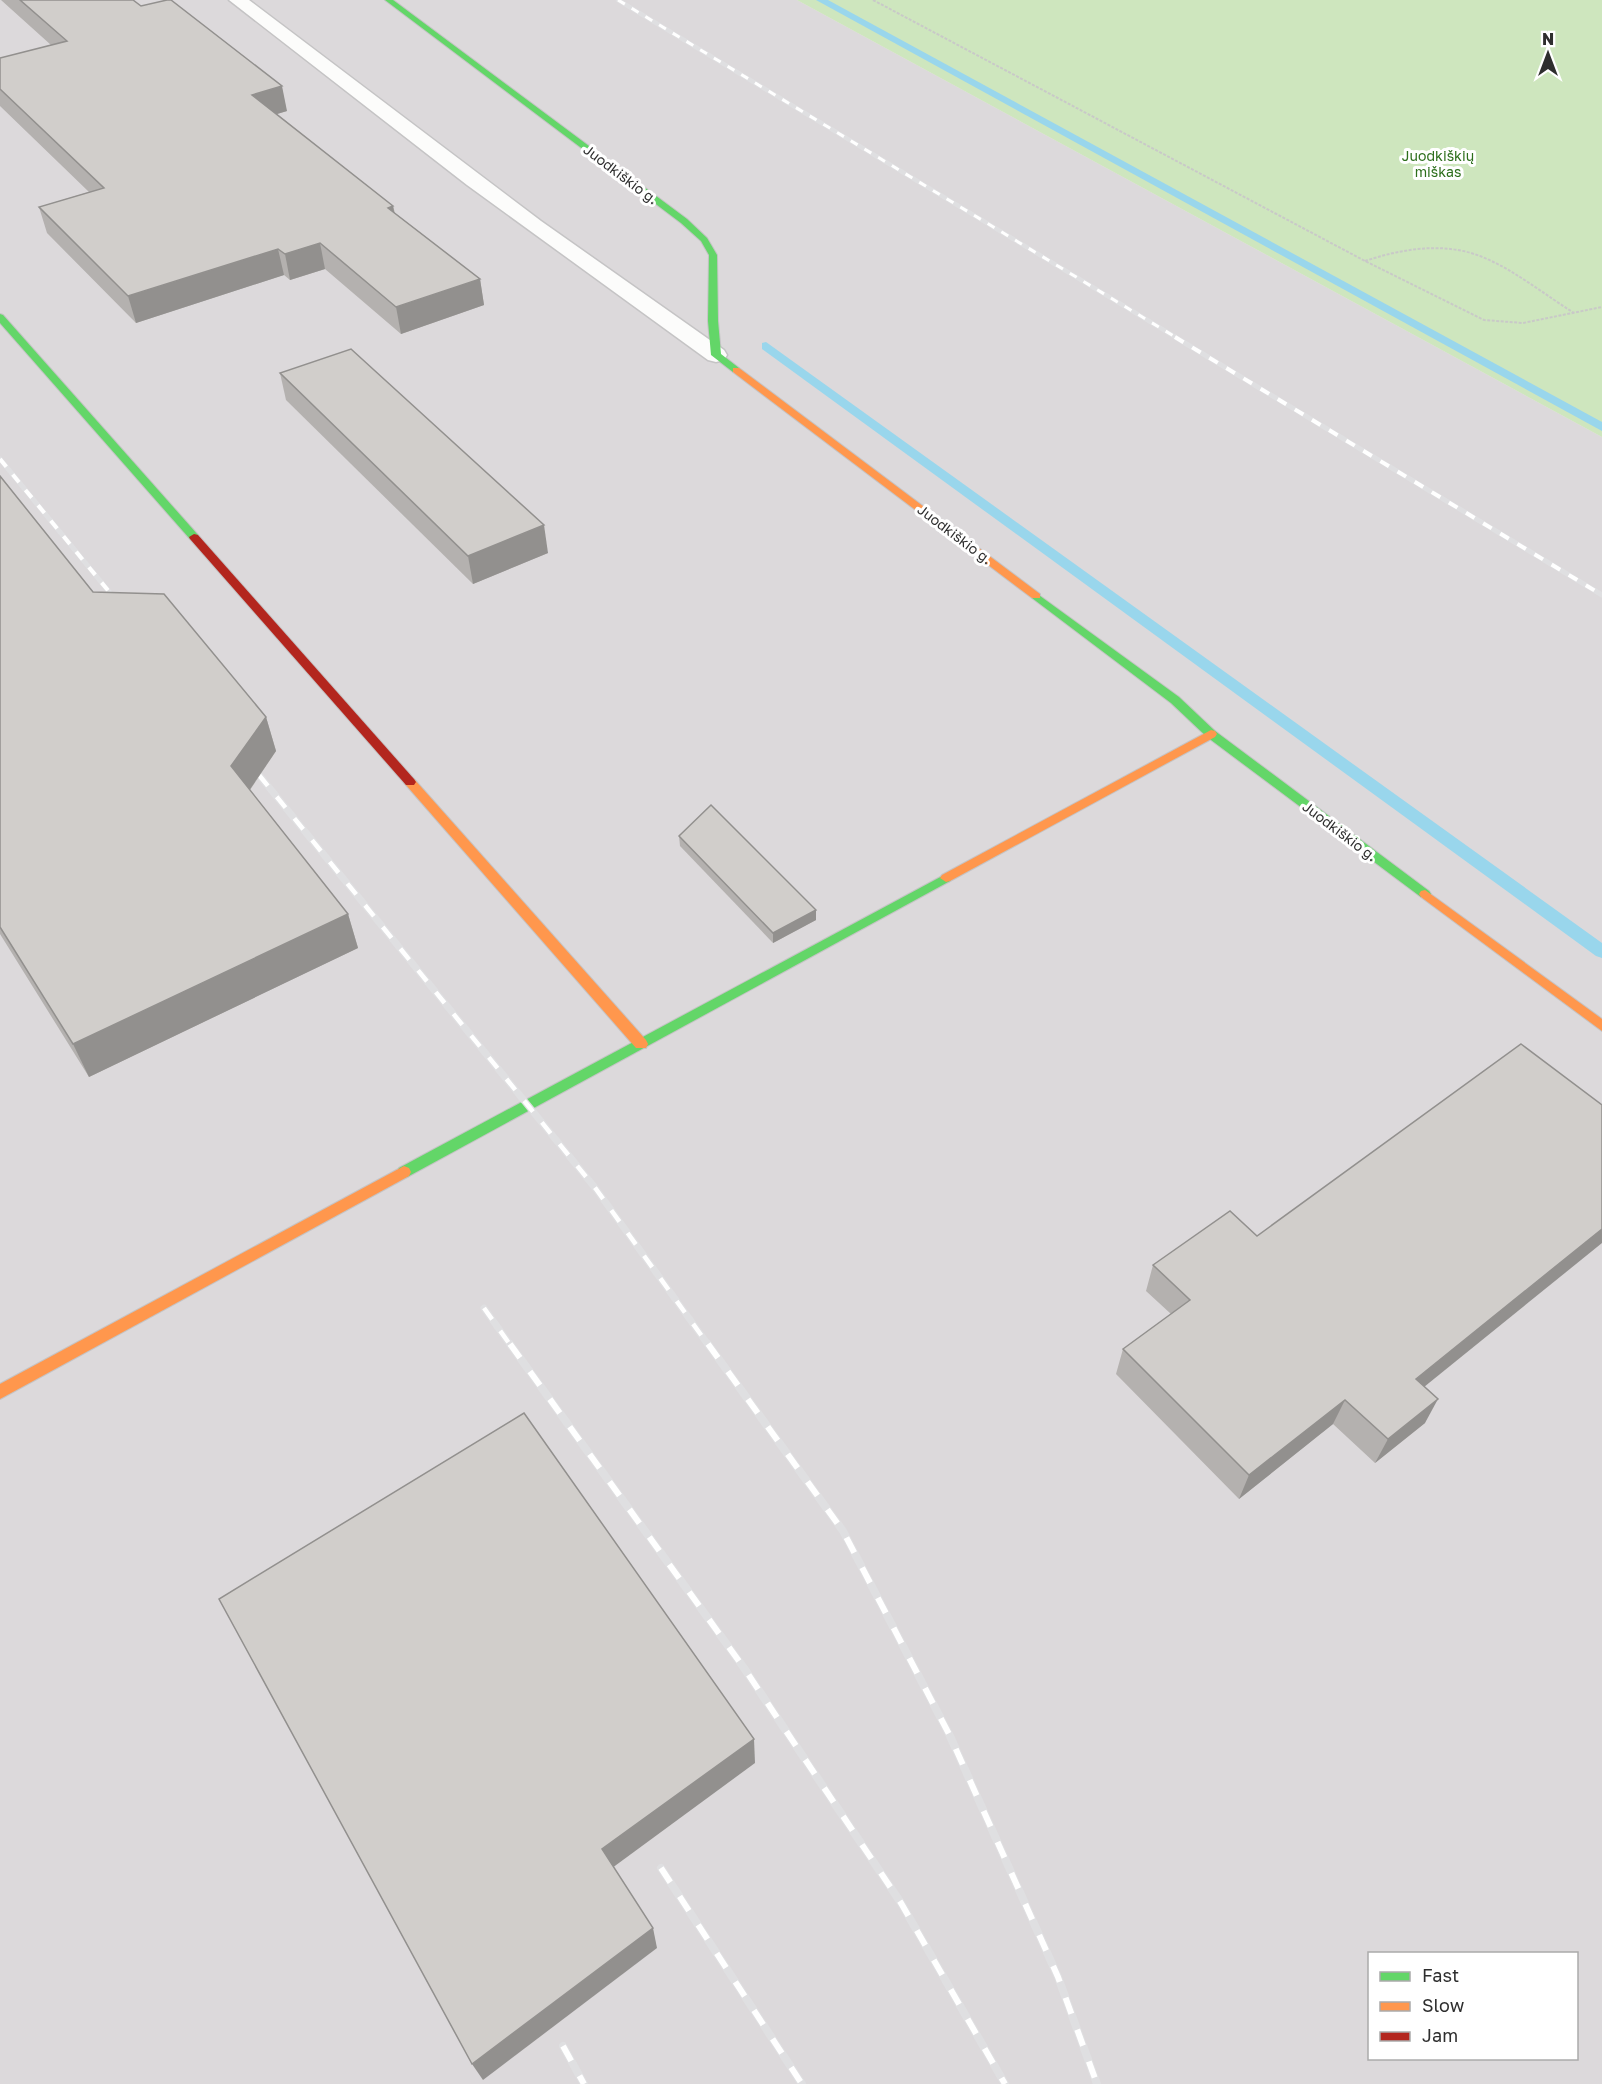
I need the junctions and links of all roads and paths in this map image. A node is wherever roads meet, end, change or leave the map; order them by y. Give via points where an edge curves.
1 (237, 0) edge
2 (389, 0) edge
3 (873, 0) edge
4 (1365, 261) junction
5 (1602, 307) edge
6 (1575, 313) junction
7 (0, 317) edge
8 (716, 355) junction
9 (1211, 734) junction
10 (1602, 1026) edge
11 (640, 1044) junction
12 (0, 1392) edge

1 - 8 street via 616,287
2 - 8 street, Juodkiškio g. via 704,240 713,255
3 - 4 path
4 - 6 path via 1484,320 1523,322
4 - 6 path via 1398,250 1464,251 1488,259
5 - 6 path
7 - 11 street
8 - 9 street, Juodkiškio g. via 1175,700
9 - 10 street, Juodkiškio g.
9 - 11 street
11 - 12 street

